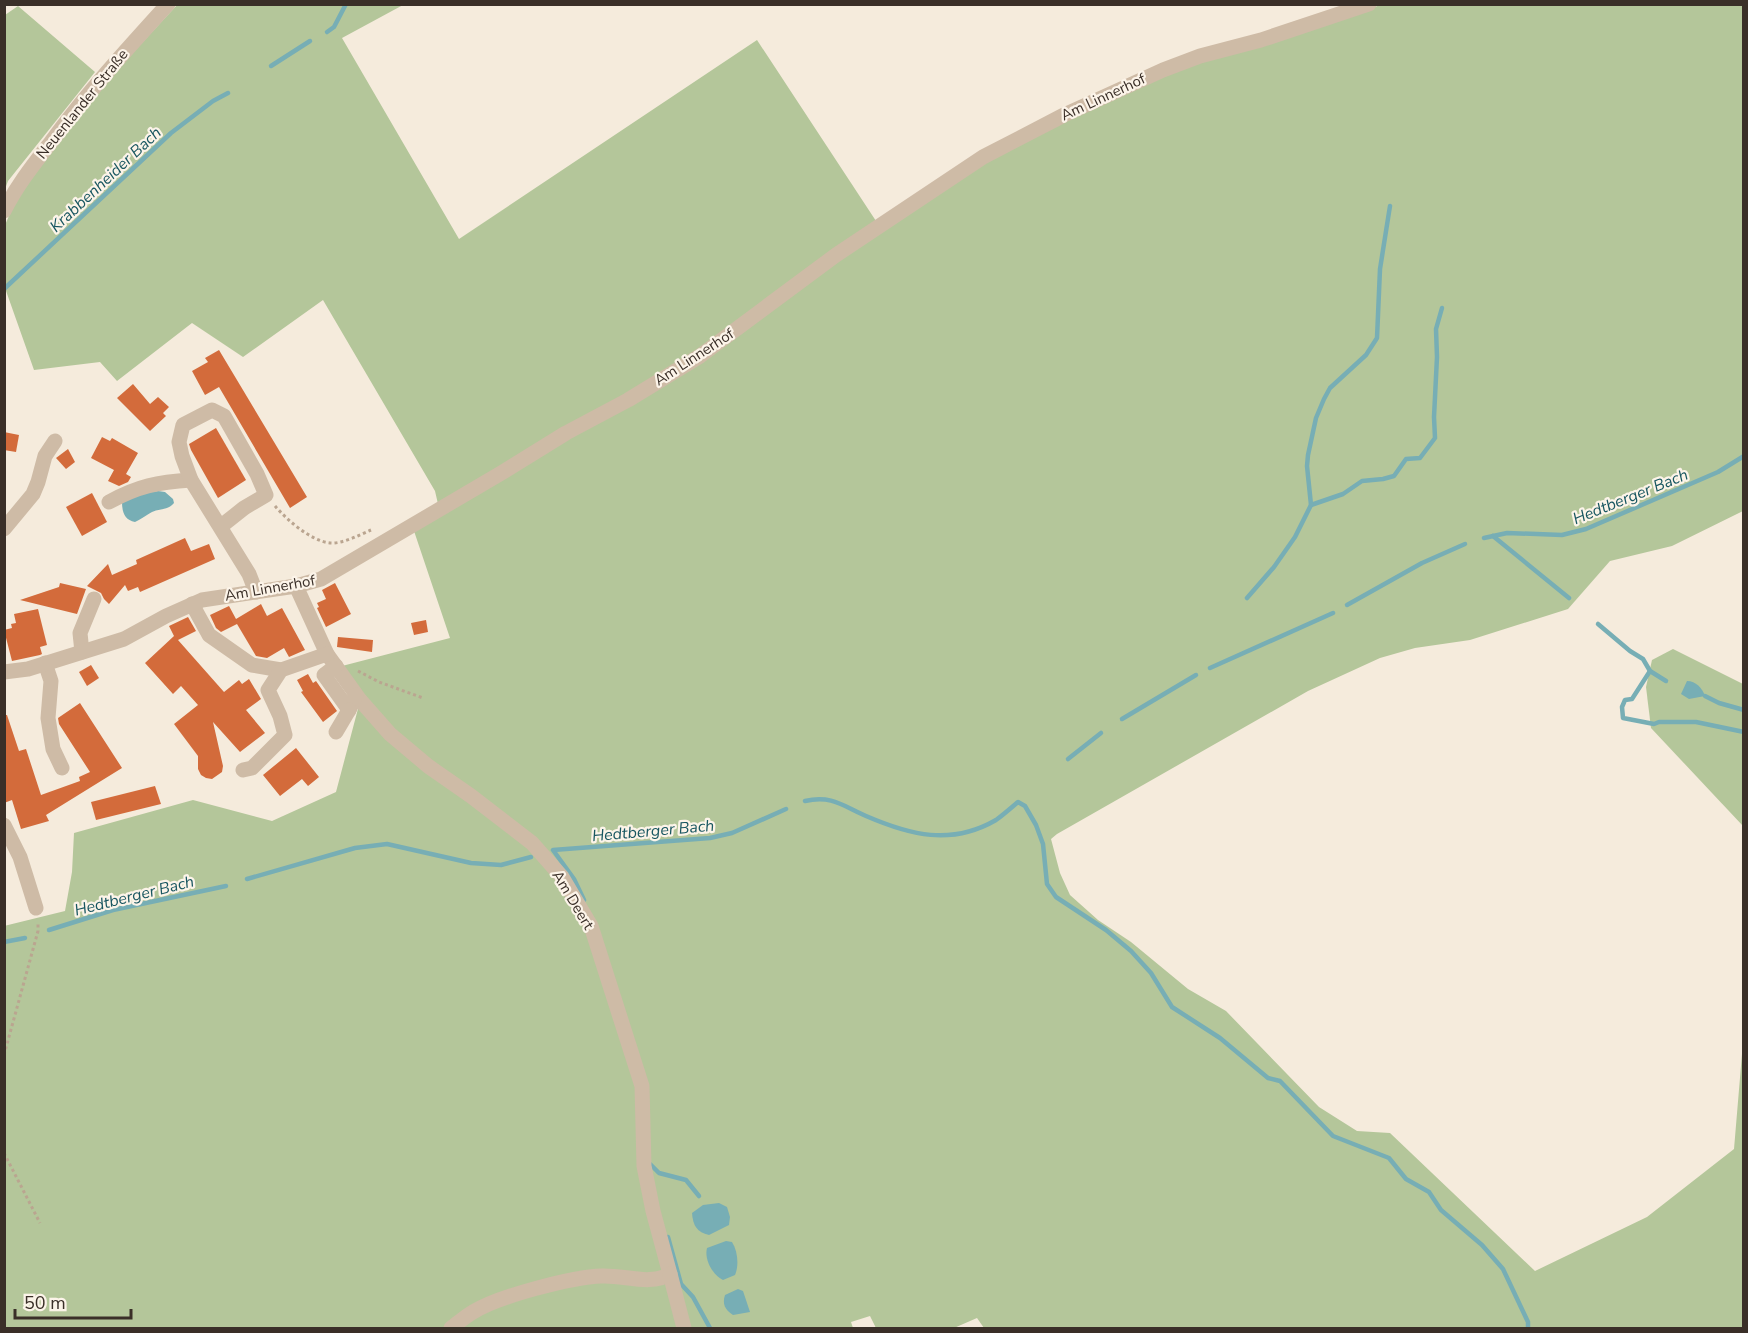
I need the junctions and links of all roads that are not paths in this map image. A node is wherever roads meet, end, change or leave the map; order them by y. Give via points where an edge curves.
1 (168, 4) edge
2 (1369, 4) edge
3 (4, 211) edge
4 (55, 441) dead end
5 (191, 480) junction
6 (109, 502) dead end
7 (220, 526) junction
8 (4, 529) edge
9 (297, 586) junction
10 (256, 592) junction
11 (94, 599) dead end
12 (192, 604) junction
13 (82, 652) junction
14 (338, 662) junction
15 (45, 663) junction
16 (281, 670) junction
17 (4, 672) edge
18 (356, 695) junction
19 (349, 710) junction
20 (336, 732) dead end
21 (62, 768) dead end
22 (243, 770) dead end
23 (4, 825) edge
24 (36, 908) road end
25 (670, 1274) junction
26 (451, 1329) edge
27 (684, 1329) edge

1 - 3 street, Neuenlander Straße via 76,108 15,190
2 - 9 street, Am Linnerhof via 1163,70 983,157 836,255 700,356 321,579
4 - 8 street via 45,456 33,494
5 - 6 street via 147,485
5 - 7 street
5 - 7 street via 179,442 183,425 212,410 224,416 266,495
7 - 10 street
9 - 10 street, Am Linnerhof
9 - 14 street, Am Deert
10 - 12 street, Am Linnerhof
11 - 13 street via 80,633
12 - 13 street, Am Linnerhof via 124,639
12 - 16 street via 209,635 252,665
13 - 15 street, Am Linnerhof
14 - 16 street
14 - 18 street, Am Deert
14 - 19 street via 324,675
15 - 17 street, Am Linnerhof
15 - 21 street via 51,681 48,718 53,749
16 - 22 street via 268,690 285,735 252,768
18 - 19 street
18 - 25 street, Am Deert via 390,734 531,843 562,877 591,926 642,1086 644,1166
19 - 20 street
23 - 24 street via 20,857
25 - 26 street via 661,1280 600,1276 558,1283 490,1303
25 - 27 street, Am Deert

